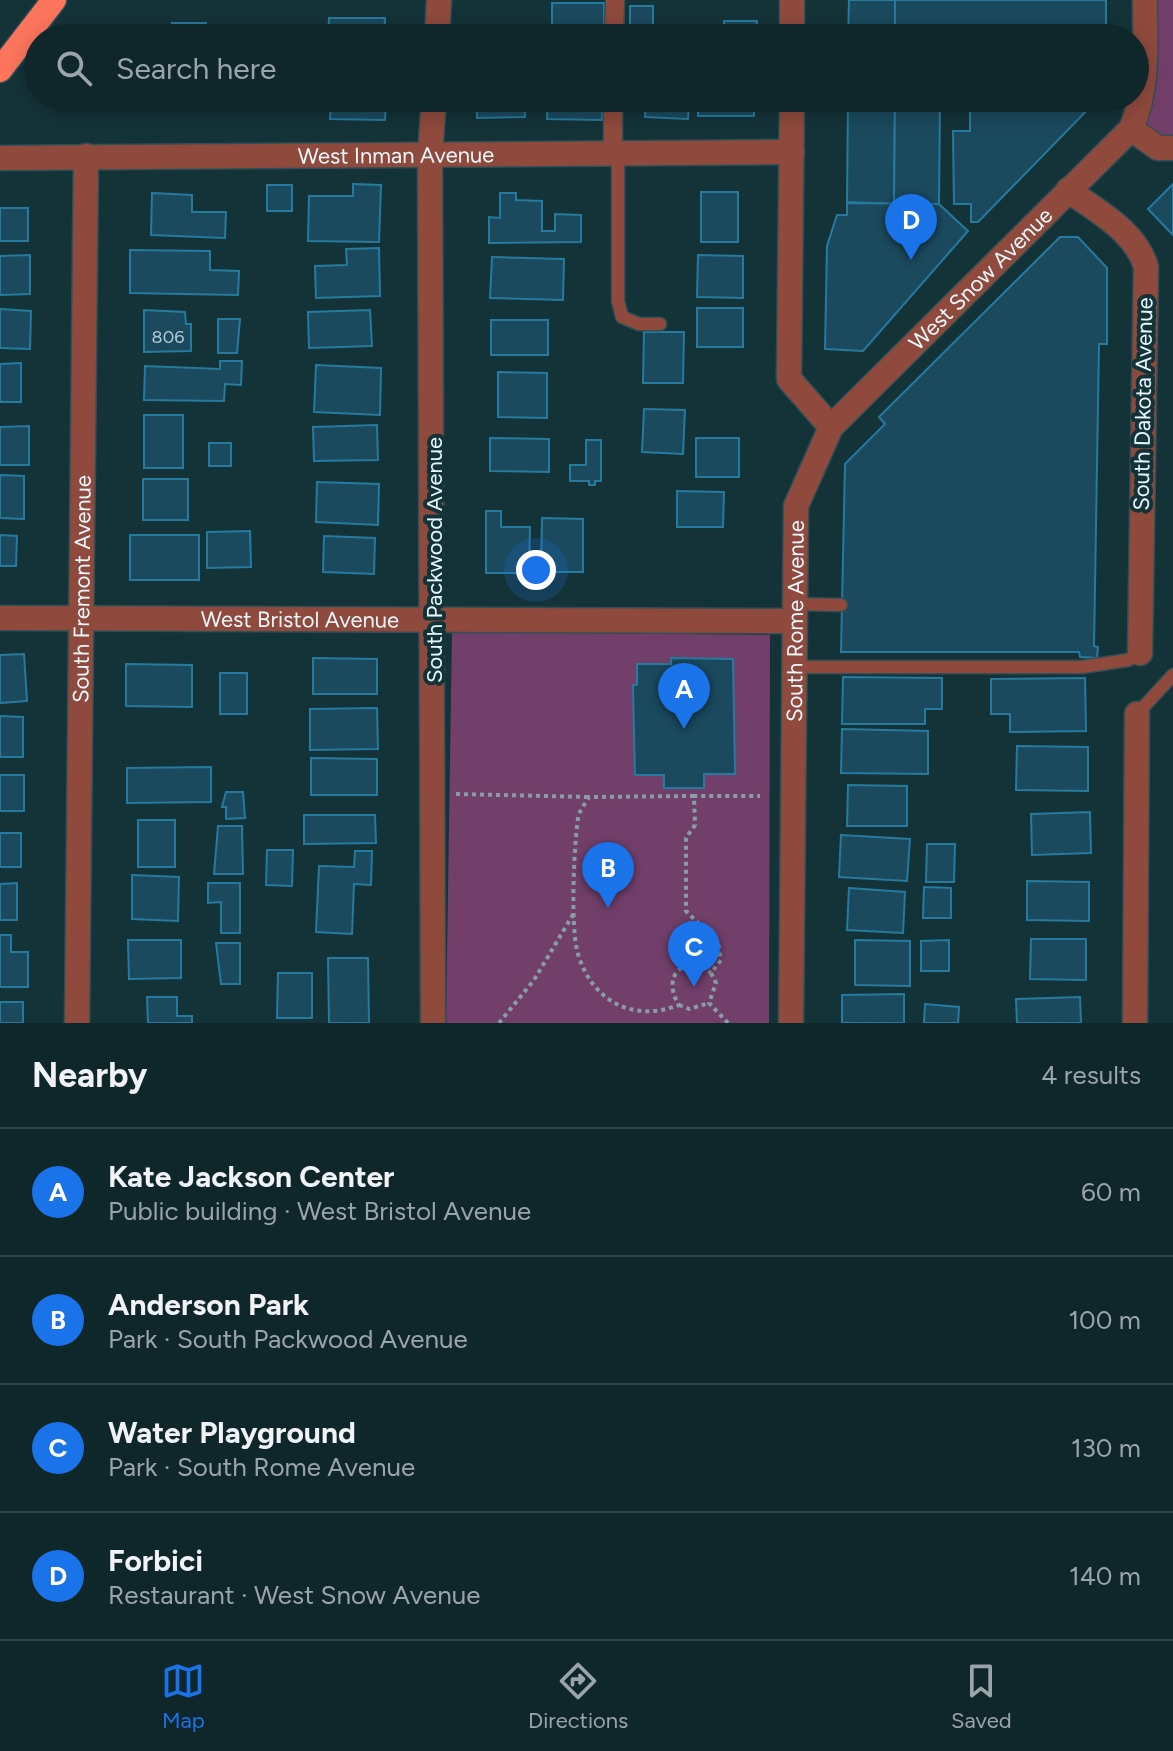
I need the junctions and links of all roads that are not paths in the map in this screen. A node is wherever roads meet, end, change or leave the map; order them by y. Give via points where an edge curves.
1 (54, 0) edge
2 (439, 0) edge
3 (615, 0) edge
4 (792, 0) edge
5 (1145, 0) edge
6 (35, 24) edge
7 (438, 24) edge
8 (614, 24) edge
9 (792, 24) edge
10 (1145, 24) edge
11 (24, 39) edge
12 (0, 70) edge
13 (433, 112) edge
14 (614, 112) edge
15 (792, 112) edge
16 (1139, 112) edge
17 (1131, 129) junction
18 (1173, 148) edge
19 (792, 152) junction
20 (615, 154) junction
21 (430, 155) junction
22 (86, 156) junction
23 (0, 158) edge
24 (1068, 190) junction
25 (660, 324) dead end
26 (831, 427) junction
27 (841, 605) dead end
28 (794, 613) junction
29 (0, 618) edge
30 (79, 618) junction
31 (434, 620) junction
32 (1140, 653) joint
33 (793, 667) junction
34 (1173, 675) edge
35 (1137, 714) joint
36 (77, 1023) edge
37 (433, 1023) edge
38 (791, 1023) edge
39 (1135, 1023) edge

1 - 6 highway
2 - 7 street
3 - 8 street
4 - 9 street
5 - 10 street
11 - 12 highway
13 - 21 street, South Packwood Avenue
14 - 20 street
15 - 19 street
16 - 17 street
17 - 18 street via 1158,148
17 - 24 street, West Snow Avenue
19 - 20 street, West Inman Avenue
19 - 26 street via 789,379
20 - 21 street, West Inman Avenue
20 - 25 lane via 622,317
21 - 22 street, West Inman Avenue
21 - 31 street, South Packwood Avenue
22 - 23 street, West Inman Avenue
22 - 30 street, South Fremont Avenue
24 - 26 street, West Snow Avenue
24 - 32 street, South Dakota Avenue via 1126,234 1142,252 1146,267
26 - 28 street, South Rome Avenue via 796,506
27 - 28 lane
28 - 31 street, West Bristol Avenue
28 - 33 street, South Rome Avenue
29 - 30 street, West Bristol Avenue
30 - 31 street, West Bristol Avenue
30 - 36 street, South Fremont Avenue
31 - 37 street, South Packwood Avenue
32 - 33 lane via 1082,667
33 - 38 street, South Rome Avenue
34 - 35 lane
35 - 39 street

